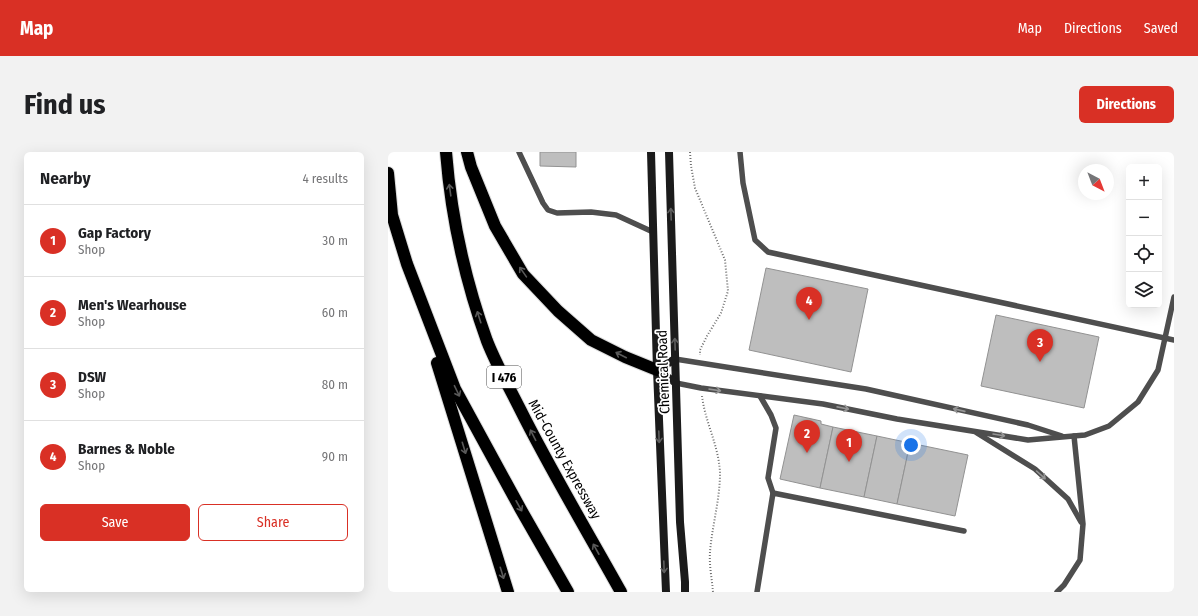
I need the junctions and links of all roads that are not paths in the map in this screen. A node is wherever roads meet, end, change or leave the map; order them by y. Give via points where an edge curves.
1 (446, 152) edge
2 (467, 152) edge
3 (519, 152) edge
4 (651, 152) edge
5 (669, 152) edge
6 (740, 152) edge
7 (388, 173) edge
8 (653, 232) junction
9 (406, 264) junction
10 (1174, 297) edge
11 (1165, 338) junction
12 (1174, 340) edge
13 (675, 359) junction
14 (657, 370) junction
15 (676, 383) junction
16 (760, 396) junction
17 (973, 431) junction
18 (1064, 436) junction
19 (1074, 436) junction
20 (774, 493) junction
21 (1083, 524) junction
22 (964, 531) dead end
23 (618, 587) edge
24 (508, 592) edge
25 (568, 592) edge
26 (666, 592) edge
27 (685, 592) edge
28 (757, 592) edge
29 (1057, 592) edge

23 -> 1 highway, Mid-County Expressway / I 476 via 539,446 488,342 470,289 459,243
14 -> 2 highway via 591,340 558,311 523,274 495,226
3 - 8 lane via 548,210 557,213 590,212 616,215
4 - 8 main road, Chemical Road
13 -> 5 main road, Chemical Road
6 - 11 lane via 755,240 768,252
7 - 9 highway via 392,215
8 - 14 main road, Chemical Road
9 -> 24 highway
9 -> 25 highway via 455,389
10 - 11 lane
11 - 12 lane
11 - 19 lane via 1158,370 1138,402 1110,426
13 - 14 main road
13 - 15 main road, Chemical Road
18 -> 13 lane via 1028,425 866,389
14 - 15 main road
14 -> 26 main road, Chemical Road
15 -> 16 lane
15 - 27 main road, Chemical Road
16 -> 17 lane via 823,404
16 - 20 lane via 776,428 768,478
17 -> 18 lane via 1028,440
17 -> 21 lane via 1035,469 1068,499
18 - 19 lane
19 - 21 lane
20 - 22 lane
20 - 28 lane
21 - 29 lane via 1080,560

